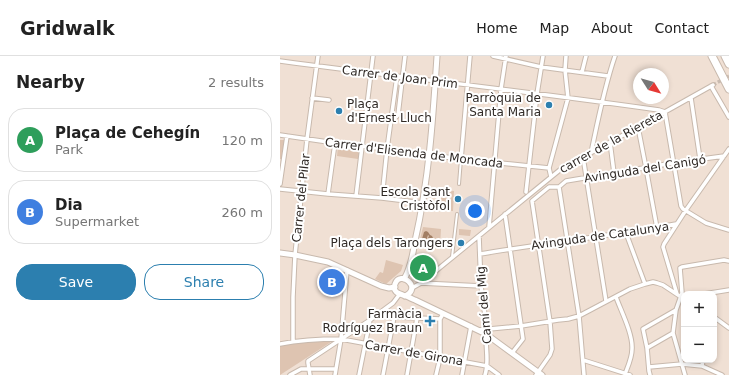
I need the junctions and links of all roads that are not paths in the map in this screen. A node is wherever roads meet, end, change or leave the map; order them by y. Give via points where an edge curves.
1 (318, 56) edge
2 (373, 56) edge
3 (405, 56) edge
4 (437, 56) edge
5 (470, 56) edge
6 (493, 56) edge
7 (543, 56) edge
8 (566, 56) edge
9 (586, 56) edge
10 (615, 56) edge
11 (712, 56) edge
12 (724, 56) edge
13 (506, 57) edge
14 (280, 61) edge
15 (729, 64) edge
16 (317, 66) junction
17 (541, 67) junction
18 (566, 70) junction
19 (582, 72) junction
20 (372, 73) junction
21 (396, 76) junction
22 (608, 76) junction
23 (402, 77) junction
24 (435, 81) junction
25 (468, 85) junction
26 (501, 89) junction
27 (729, 89) edge
28 (536, 94) junction
29 (312, 98) junction
30 (568, 98) junction
31 (691, 98) junction
32 (329, 100) dead end
33 (602, 102) junction
34 (665, 112) junction
35 (729, 117) edge
36 (391, 119) junction
37 (638, 127) junction
38 (280, 135) edge
39 (287, 136) junction
40 (307, 139) junction
41 (610, 142) junction
42 (335, 143) junction
43 (362, 146) junction
44 (387, 149) junction
45 (729, 149) edge
46 (591, 153) junction
47 (429, 155) junction
48 (724, 156) junction
49 (583, 157) junction
50 (461, 159) junction
51 (700, 159) junction
52 (495, 162) junction
53 (673, 163) junction
54 (529, 167) junction
55 (549, 168) junction
56 (646, 168) junction
57 (614, 173) junction
58 (551, 177) junction
59 (587, 178) junction
60 (280, 184) edge
61 (459, 184) dead end
62 (559, 187) junction
63 (280, 189) edge
64 (301, 192) junction
65 (526, 192) dead end
66 (328, 194) junction
67 (356, 196) junction
68 (382, 198) junction
69 (423, 203) junction
70 (686, 210) junction
71 (456, 214) dead end
72 (505, 214) junction
73 (676, 224) junction
74 (489, 227) junction
75 (657, 228) junction
76 (729, 230) edge
77 (626, 233) junction
78 (479, 236) junction
79 (596, 236) junction
80 (567, 241) junction
81 (539, 245) junction
82 (510, 249) junction
83 (280, 253) edge
84 (480, 254) junction
85 (295, 255) junction
86 (452, 257) junction
87 (728, 261) edge
88 (347, 270) junction
89 (404, 279) junction
90 (421, 282) junction
91 (645, 284) junction
92 (481, 286) junction
93 (394, 287) junction
94 (729, 290) edge
95 (682, 291) edge
96 (717, 292) edge
97 (406, 293) junction
98 (677, 294) junction
99 (616, 297) junction
100 (681, 297) edge
101 (606, 301) junction
102 (681, 301) edge
103 (676, 310) junction
104 (444, 314) junction
105 (374, 316) junction
106 (579, 316) junction
107 (394, 317) junction
108 (417, 318) junction
109 (370, 320) junction
110 (440, 320) junction
111 (717, 321) edge
112 (550, 322) junction
113 (471, 326) junction
114 (521, 326) junction
115 (729, 328) edge
116 (486, 332) junction
117 (673, 333) junction
118 (341, 340) junction
119 (293, 341) junction
120 (280, 344) edge
121 (365, 345) junction
122 (387, 348) junction
123 (647, 348) junction
124 (411, 353) junction
125 (512, 353) junction
126 (440, 358) junction
127 (583, 360) junction
128 (464, 362) junction
129 (702, 363) edge
130 (682, 364) junction
131 (486, 366) junction
132 (702, 366) junction
133 (309, 368) junction
134 (336, 369) junction
135 (649, 372) edge
136 (360, 373) edge
137 (383, 374) edge
138 (539, 374) edge
139 (628, 374) edge
140 (290, 375) edge
141 (310, 375) edge
142 (335, 375) edge
143 (407, 375) edge
144 (436, 375) edge
145 (462, 375) edge
146 (485, 375) edge
147 (499, 375) edge
148 (584, 375) edge
149 (685, 375) edge
150 (722, 375) edge

1 - 16 street, Carrer del Pilar
2 - 20 street
3 - 23 street
4 - 24 street
5 - 25 street
6 - 13 street
7 - 17 street
8 - 18 street
9 - 19 street
10 - 22 street
11 - 27 highway
12 - 15 highway
13 - 17 street
13 - 26 street
14 - 16 street, Carrer de Joan Prim
16 - 20 street, Carrer de Joan Prim
16 - 29 street, Carrer del Pilar
17 - 18 street
17 - 28 street
18 - 19 street
18 - 30 street
19 - 22 street
20 - 21 street, Carrer de Joan Prim
20 - 43 street
21 - 23 street, Carrer de Joan Prim
21 - 36 street
22 - 33 street
23 - 24 street, Carrer de Joan Prim
23 - 36 street via 398,115
24 - 25 street, Carrer de Joan Prim
24 - 47 street
25 - 26 street, Carrer de Joan Prim
25 - 50 street
26 - 28 street, Carrer de Joan Prim
26 - 52 street
28 - 30 street, Carrer de Joan Prim
28 - 54 street
29 - 32 street
29 - 40 street, Carrer del Pilar
30 - 33 street, Carrer de Joan Prim
30 - 55 street
31 - 34 street, carrer de la Riereta
31 - 35 street, carrer de la Riereta via 712,86
31 - 51 street
33 - 34 street, Carrer de Joan Prim
33 - 46 street
34 - 37 street, carrer de la Riereta
34 - 53 street
36 - 44 street
37 - 41 street, carrer de la Riereta
37 - 56 street
38 - 39 street, Carrer d'Elisenda de Moncada
39 - 40 street, Carrer d'Elisenda de Moncada
39 - 60 street
40 - 42 street, Carrer d'Elisenda de Moncada
40 - 64 street, Carrer del Pilar
41 - 46 street, carrer de la Riereta
41 - 57 street
42 - 43 street, Carrer d'Elisenda de Moncada
42 - 66 street
43 - 44 street, Carrer d'Elisenda de Moncada
43 - 67 street
44 - 47 street, Carrer d'Elisenda de Moncada
44 - 68 street
45 - 48 street, Avinguda de Catalunya
46 - 49 street, carrer de la Riereta
47 - 50 street, Carrer d'Elisenda de Moncada
47 - 69 street
48 - 51 street, Avinguda del Canigó
48 - 70 street, Avinguda de Catalunya
49 - 58 street, carrer de la Riereta
49 - 59 street
50 - 52 street, Carrer d'Elisenda de Moncada
50 - 61 lane
51 - 53 street, Avinguda del Canigó
52 - 54 street, Carrer d'Elisenda de Moncada
52 - 74 street
53 - 56 street, Avinguda del Canigó
53 - 70 street via 681,206
54 - 55 street, Carrer d'Elisenda de Moncada
54 - 65 street
55 - 58 street
56 - 57 street, Avinguda del Canigó
56 - 75 street
57 - 59 street, Avinguda del Canigó
58 - 72 street, carrer de la Riereta
59 - 62 street, Avinguda del Canigó via 566,181
59 - 79 street
62 - 80 street
62 - 81 street via 549,188 532,201
63 - 64 street
64 - 66 street
64 - 85 street, Carrer del Pilar
66 - 67 street
67 - 68 street
68 - 69 street
69 - 89 street via 408,272
70 - 73 street, Avinguda de Catalunya
70 - 76 street via 706,223
71 - 86 lane
72 - 74 street, carrer de la Riereta
72 - 82 street
73 - 75 street, Avinguda de Catalunya
73 - 98 street via 663,247
74 - 78 street, carrer de la Riereta
75 - 77 street, Avinguda de Catalunya
77 - 79 street, Avinguda de Catalunya
77 - 91 street
78 - 84 street, Camí del Mig
78 - 86 street, carrer de la Riereta
79 - 80 street, Avinguda de Catalunya
79 - 101 street
80 - 81 street, Avinguda de Catalunya
80 - 106 street
81 - 82 street, Avinguda de Catalunya
81 - 112 street
82 - 84 street, Avinguda de Catalunya
82 - 114 street
83 - 85 street
84 - 92 street, Camí del Mig
85 - 88 street via 328,262
85 - 119 street, Carrer del Pilar
86 - 90 street, carrer de la Riereta
87 - 95 street via 680,268
88 - 93 street via 381,286
88 - 118 street
89 - 93 street via 396,282
89 - 97 street via 410,282
90 - 92 street
90 - 97 street, carrer de la Riereta
91 - 98 street via 657,283
91 - 99 street
92 - 116 street, Camí del Mig
93 - 97 street via 395,290
94 - 96 street
97 - 104 street
97 - 105 street, carrer de la Riereta
98 - 100 street
99 - 101 street
99 - 139 street via 632,348
101 - 106 street
102 - 103 street
103 - 117 street
103 - 123 street via 643,329
104 - 110 street
104 - 113 street
105 - 107 street
105 - 109 street, carrer de la Riereta
106 - 112 street
106 - 127 street
107 - 108 street
107 - 122 street
108 - 110 street
108 - 124 street
109 - 118 street, carrer de la Riereta
109 - 121 street
110 - 126 street
111 - 115 street
112 - 114 street
112 - 138 street via 552,349
113 - 116 street
113 - 128 street
114 - 116 street
114 - 125 street via 523,339
116 - 125 street
116 - 131 street, Camí del Mig
117 - 123 street
117 - 130 street
118 - 119 street, Carrer de Girona
118 - 121 street, Carrer de Girona
118 - 133 street, carrer de la Riereta via 308,361
118 - 134 street
119 - 120 street, Carrer de Girona
121 - 122 street, Carrer de Girona
121 - 136 street
122 - 124 street, Carrer de Girona
122 - 137 street
123 - 135 street
124 - 126 street, Carrer de Girona
124 - 143 street
125 - 138 street
126 - 128 street, Carrer de Girona
126 - 144 street
127 - 139 street
127 - 148 street
128 - 131 street, Carrer de Girona
128 - 145 street
129 - 132 street
130 - 132 street
130 - 135 street via 665,365
130 - 149 street
131 - 146 street, Camí del Mig
131 - 147 street
132 - 150 street
133 - 134 street
133 - 140 street
133 - 141 street
134 - 142 street

